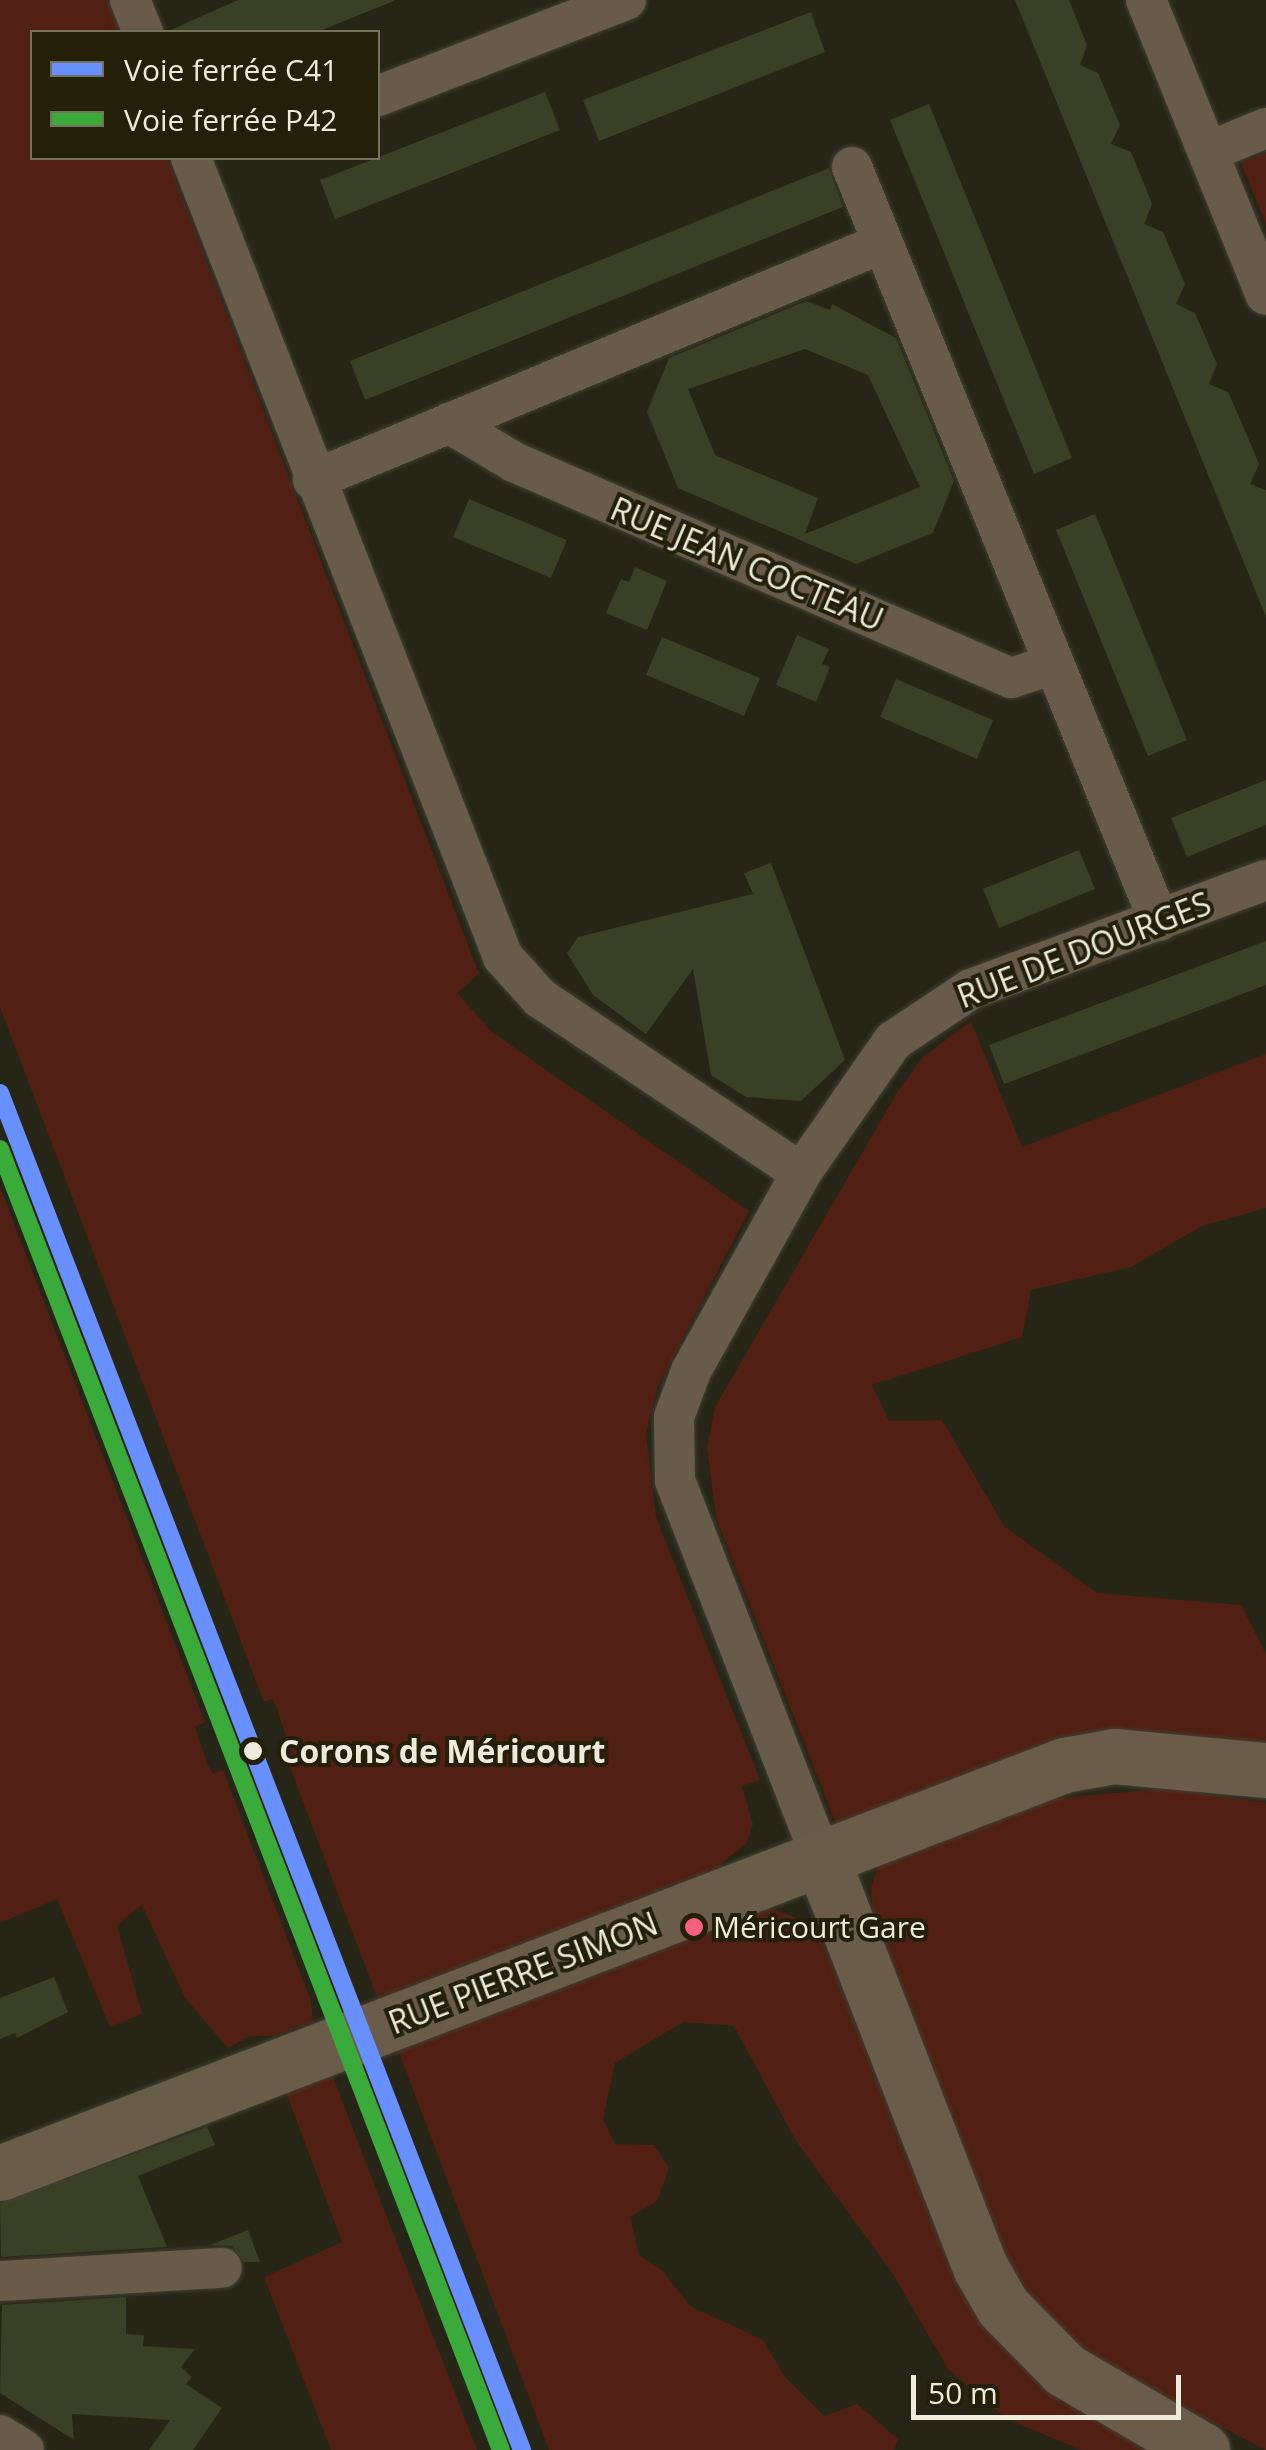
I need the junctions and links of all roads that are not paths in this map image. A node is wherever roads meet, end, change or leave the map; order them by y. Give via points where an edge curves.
1 (130, 0) edge
2 (626, 0) edge
3 (1146, 0) edge
4 (142, 30) edge
5 (380, 95) edge
6 (1266, 128) edge
7 (1208, 152) junction
8 (202, 161) edge
9 (852, 167) dead end
10 (883, 242) junction
11 (1266, 295) edge
12 (449, 423) junction
13 (313, 480) junction
14 (1051, 665) junction
15 (1266, 880) edge
16 (1159, 921) junction
17 (800, 1172) junction
18 (1266, 1770) edge
19 (820, 1857) junction
20 (0, 2172) edge
21 (222, 2268) dead end
22 (0, 2281) edge
23 (0, 2436) edge
24 (24, 2450) edge
25 (1202, 2450) edge

1 - 4 street
2 - 5 street
3 - 7 street
6 - 7 street
7 - 11 street
8 - 13 street
9 - 10 street
10 - 12 street
10 - 14 street
12 - 13 street
12 - 14 street, RUE JEAN COCTEAU via 514,462 1011,678
13 - 17 street via 503,957 540,998
14 - 16 street
15 - 16 street, RUE DE DOURGES
16 - 17 street, RUE DE DOURGES via 934,1008 893,1042
17 - 19 street, RUE DE DOURGES via 691,1371 672,1444 685,1516
18 - 19 street, RUE PIERRE SIMON via 1114,1756 1064,1765
19 - 20 street, RUE PIERRE SIMON
19 - 25 street via 980,2267 1003,2307 1065,2370
21 - 22 street
23 - 24 street

